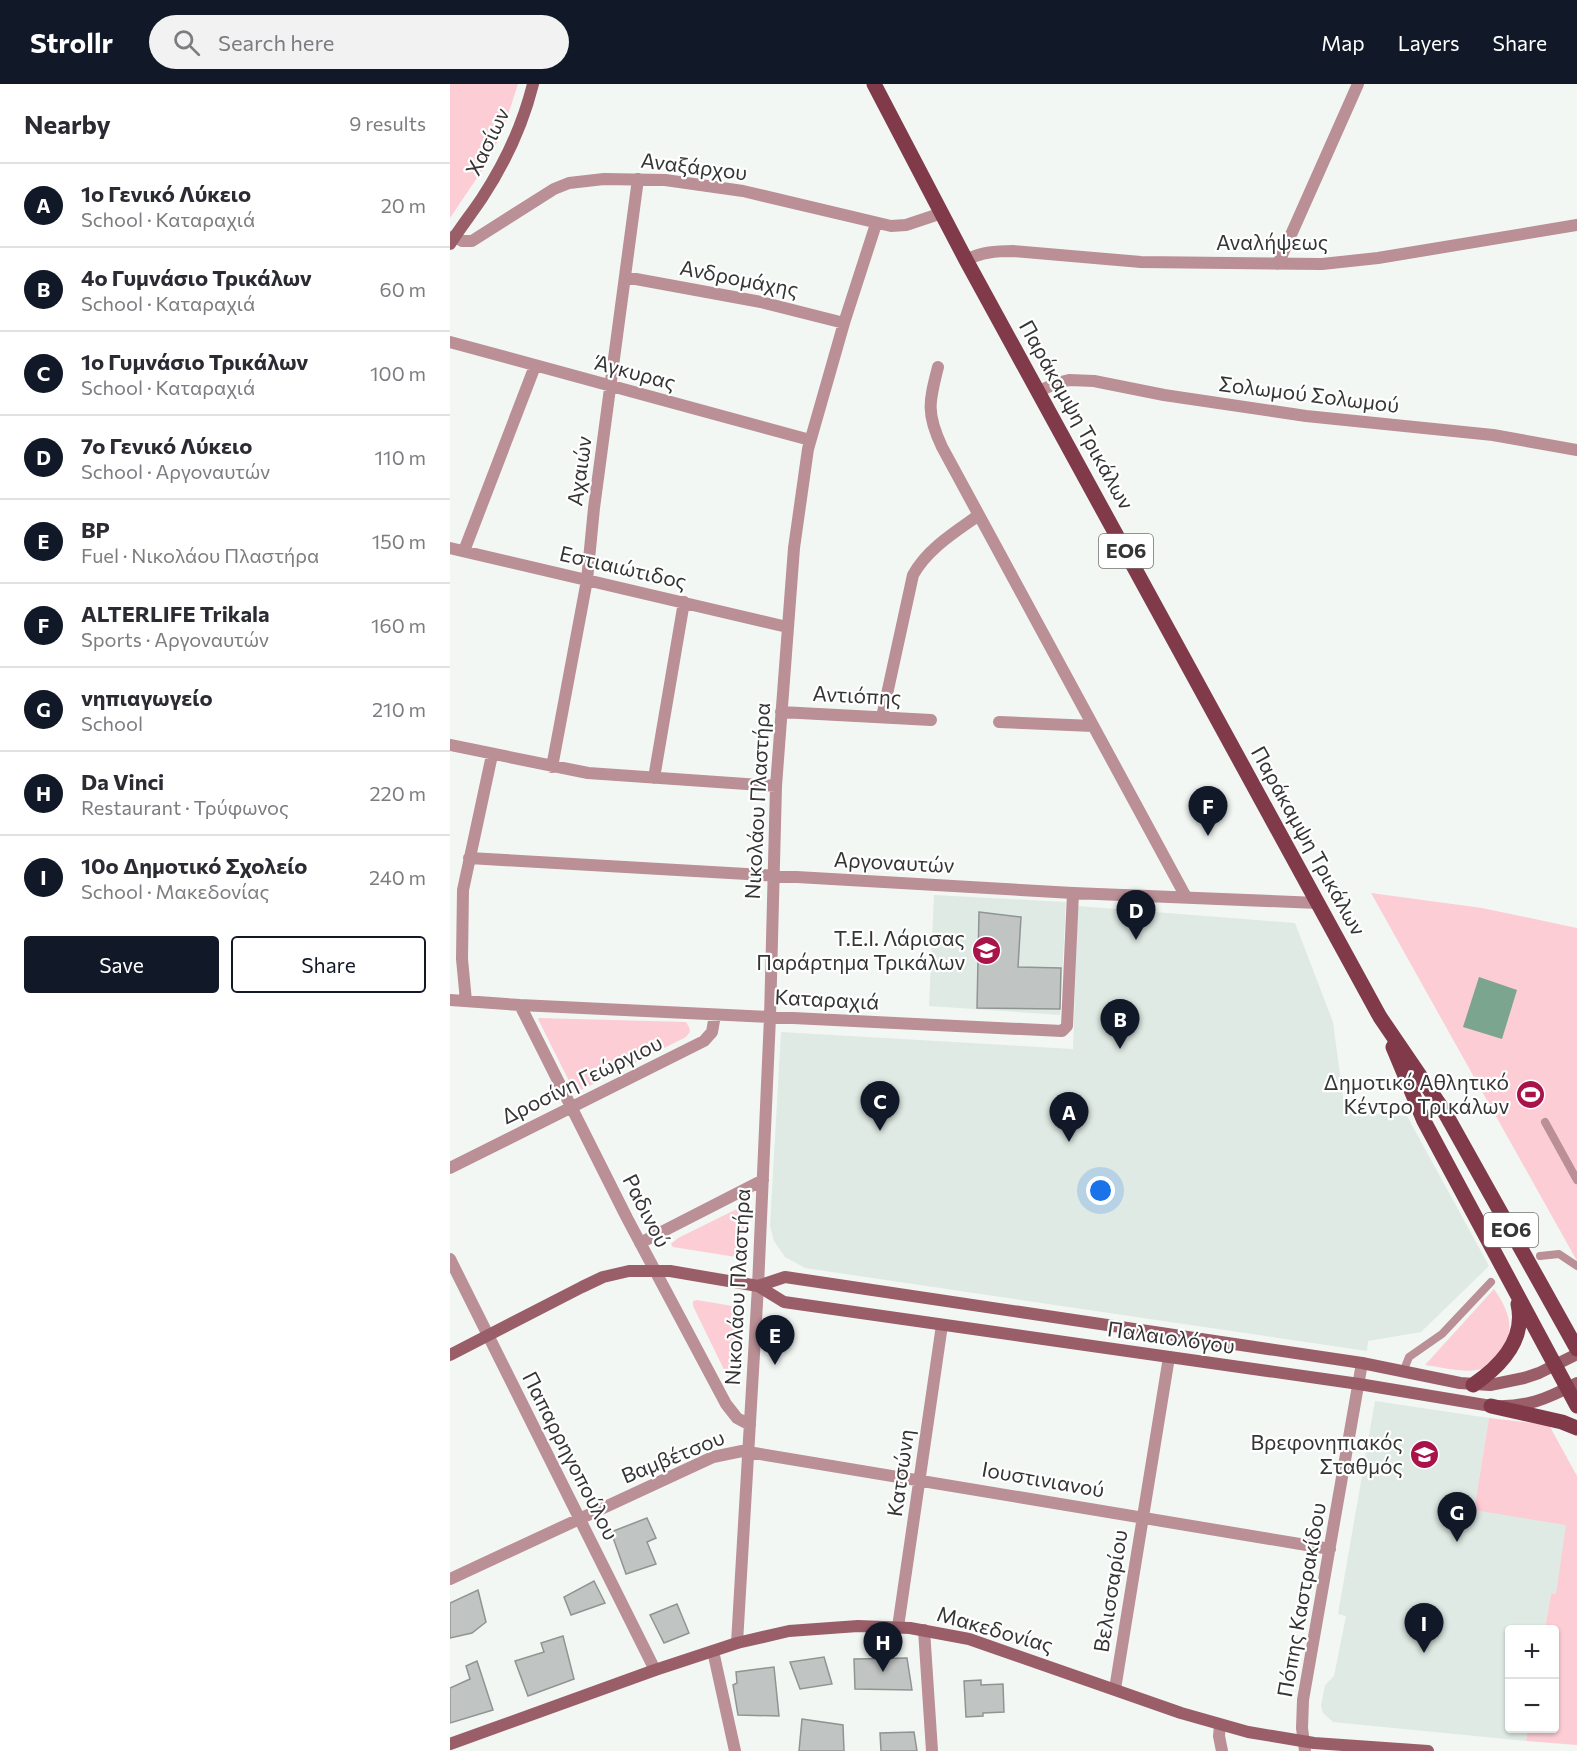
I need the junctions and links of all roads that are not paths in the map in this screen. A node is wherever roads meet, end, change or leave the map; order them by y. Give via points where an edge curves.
1 (533, 84) edge
2 (874, 84) edge
3 (1358, 84) edge
4 (638, 179) junction
5 (942, 213) junction
6 (876, 224) junction
7 (1577, 225) edge
8 (452, 240) edge
9 (966, 260) junction
10 (1278, 264) junction
11 (625, 277) junction
12 (844, 323) junction
13 (450, 342) edge
14 (536, 366) junction
15 (938, 367) dead end
16 (612, 387) junction
17 (1039, 391) junction
18 (810, 440) junction
19 (1577, 450) edge
20 (979, 515) junction
21 (450, 548) edge
22 (464, 551) junction
23 (587, 580) junction
24 (684, 602) junction
25 (787, 627) junction
26 (781, 712) junction
27 (882, 717) junction
28 (931, 720) dead end
29 (999, 722) dead end
30 (1093, 726) junction
31 (450, 746) edge
32 (492, 755) junction
33 (552, 767) junction
34 (654, 778) junction
35 (776, 786) junction
36 (469, 858) junction
37 (774, 876) junction
38 (1072, 892) junction
39 (1186, 897) junction
40 (1318, 903) junction
41 (450, 1000) edge
42 (466, 1001) junction
43 (520, 1005) junction
44 (715, 1015) junction
45 (770, 1017) junction
46 (1380, 1017) junction
47 (571, 1107) junction
48 (1545, 1122) dead end
49 (450, 1167) edge
50 (763, 1180) junction
51 (1577, 1180) edge
52 (640, 1243) junction
53 (1540, 1256) dead end
54 (450, 1259) edge
55 (1577, 1266) edge
56 (654, 1271) junction
57 (1491, 1282) dead end
58 (758, 1286) junction
59 (1515, 1292) junction
60 (942, 1324) junction
61 (1572, 1329) edge
62 (488, 1336) junction
63 (1577, 1349) edge
64 (1577, 1354) edge
65 (450, 1355) edge
66 (1169, 1357) junction
67 (1362, 1363) junction
68 (1555, 1365) junction
69 (1403, 1371) junction
70 (1359, 1384) junction
71 (1473, 1384) junction
72 (1572, 1385) edge
73 (1491, 1406) junction
74 (1577, 1406) edge
75 (750, 1425) junction
76 (1577, 1428) edge
77 (749, 1450) junction
78 (920, 1479) junction
79 (1143, 1517) junction
80 (580, 1519) junction
81 (1330, 1549) junction
82 (450, 1579) edge
83 (898, 1627) junction
84 (924, 1630) junction
85 (738, 1643) junction
86 (713, 1651) junction
87 (655, 1670) junction
88 (1115, 1689) junction
89 (1220, 1725) junction
90 (450, 1744) edge
91 (1304, 1746) edge
92 (735, 1751) edge
93 (932, 1751) edge
94 (1222, 1751) edge
95 (1428, 1751) edge

1 - 8 main road, Χασίων via 519,129 502,164
2 - 5 main road, Παράκαμψη Τρικάλων / ΕΟ6
3 - 10 street
4 - 6 street, Αναξάρχου via 743,191
4 - 8 street, Αναξάρχου via 569,183 538,198 472,241
4 - 11 street, Αχαιών
5 - 6 street, Αναξάρχου via 906,225
5 - 9 main road, Παράκαμψη Τρικάλων / ΕΟ6
6 - 12 street, Νικολάου Πλαστήρα
7 - 10 street, Αναλήψεως via 1360,261
9 - 10 street, Αναλήψεως via 977,254 1003,251 1131,261
9 - 17 main road, Παράκαμψη Τρικάλων / ΕΟ6
11 - 12 street, Ανδρομάχης via 760,302
11 - 16 street, Αχαιών
12 - 18 street, Νικολάου Πλαστήρα
13 - 14 street, Άγκυρας
14 - 16 street, Άγκυρας
14 - 22 street
15 - 20 street via 930,417
16 - 18 street, Άγκυρας
16 - 23 street, Αχαιών
17 - 19 street, Σολωμού Σολωμού via 1069,380 1094,381 1306,416 1493,435
17 - 40 main road, Παράκαμψη Τρικάλων / ΕΟ6
18 - 25 street, Νικολάου Πλαστήρα
20 - 27 street via 930,553 913,575
20 - 30 street
21 - 22 street, Εστιαιώτιδος
22 - 23 street, Εστιαιώτιδος
23 - 24 street, Εστιαιώτιδος
23 - 33 street, Αχαιών
24 - 25 street, Εστιαιώτιδος
24 - 34 street
25 - 26 street, Νικολάου Πλαστήρα
26 - 27 street, Αντιόπης
26 - 35 street, Νικολάου Πλαστήρα
27 - 28 street, Αντιόπης
29 - 30 street
30 - 39 street
31 - 32 street
32 - 33 street
32 - 36 street
33 - 34 street
34 - 35 street
35 - 37 street, Νικολάου Πλαστήρα
36 - 37 street, Αργοναυτών
36 - 42 street via 461,910
37 - 38 street, Αργοναυτών
37 - 45 street, Νικολάου Πλαστήρα
38 - 39 street, Αργοναυτών
38 - 45 street, Καταραχιά via 1067,1026 1062,1031
39 - 40 street, Αργοναυτών
40 - 46 main road, Παράκαμψη Τρικάλων / ΕΟ6
41 - 42 street, Καταραχιά
42 - 43 street, Καταραχιά
43 - 44 street, Καταραχιά
43 - 47 street, Ραδινού
44 - 45 street, Καταραχιά
44 - 47 street, Δροσίνη Γεώργιου via 712,1032 704,1041
45 - 50 street, Νικολάου Πλαστήρα
46 - 59 main road, Παράκαμψη Τρικάλων / ΕΟ6 via 1424,1121
46 - 61 main road, Παράκαμψη Τρικάλων / ΕΟ6 via 1444,1111
47 - 49 street, Δροσίνη Γεώργιου
47 - 52 street, Ραδινού
48 - 51 lane
50 - 52 street
50 - 58 street, Νικολάου Πλαστήρα
52 - 56 street, Ραδινού
53 - 55 lane via 1558,1254
54 - 62 street, Παπαρρηγοπούλου
56 - 58 main road, Παλαιολόγου
56 - 62 main road, Παλαιολόγου via 628,1271 603,1277
56 - 75 street, Ραδινού via 726,1404 737,1418
57 - 69 lane via 1442,1334 1409,1357
58 - 60 main road, Παλαιολόγου via 784,1302
58 - 67 main road, Παλαιολόγου via 785,1277
58 - 75 street, Νικολάου Πλαστήρα
59 - 68 main road, Παράκαμψη Τρικάλων / ΕΟ6
59 - 71 main road via 1520,1321 1515,1340 1497,1365
60 - 66 main road, Παλαιολόγου
60 - 78 street, Κατσώνη
61 - 63 main road, Παράκαμψη Τρικάλων / ΕΟ6
62 - 65 main road, Παλαιολόγου
62 - 80 street, Παπαρρηγοπούλου
64 - 68 main road, Παλαιολόγου
66 - 70 main road, Παλαιολόγου
66 - 79 street, Βελισσαρίου
67 - 69 main road, Παλαιολόγου
67 - 70 street, Πόπης Καστρακίδου
68 - 71 main road, Παλαιολόγου via 1524,1378
68 - 72 main road, Παράκαμψη Τρικάλων / ΕΟ6
69 - 71 main road, Παλαιολόγου
70 - 73 main road, Παλαιολόγου
70 - 81 street, Πόπης Καστρακίδου
72 - 73 main road, Παλαιολόγου via 1532,1404
72 - 74 main road, Παράκαμψη Τρικάλων / ΕΟ6
73 - 76 main road
75 - 77 street, Νικολάου Πλαστήρα
77 - 78 street, Ιουστινιανού
77 - 80 street, Βαμβέτσου via 713,1457
77 - 85 street, Νικολάου Πλαστήρα
78 - 79 street, Ιουστινιανού
78 - 83 street, Κατσώνη
79 - 81 street, Ιουστινιανού
79 - 88 street, Βελισσαρίου
80 - 82 street, Βαμβέτσου
80 - 87 street, Παπαρρηγοπούλου
81 - 91 street, Πόπης Καστρακίδου via 1303,1700
83 - 84 main road, Μακεδονίας
83 - 85 main road, Μακεδονίας via 815,1628
84 - 88 main road, Μακεδονίας via 978,1641
84 - 93 street
85 - 86 main road, Μακεδονίας
86 - 87 main road, Μακεδονίας
86 - 92 street
87 - 90 main road, Μακεδονίας
88 - 89 main road, Μακεδονίας
89 - 91 main road, Μακεδονίας
89 - 94 street
91 - 95 main road, Μακεδονίας

